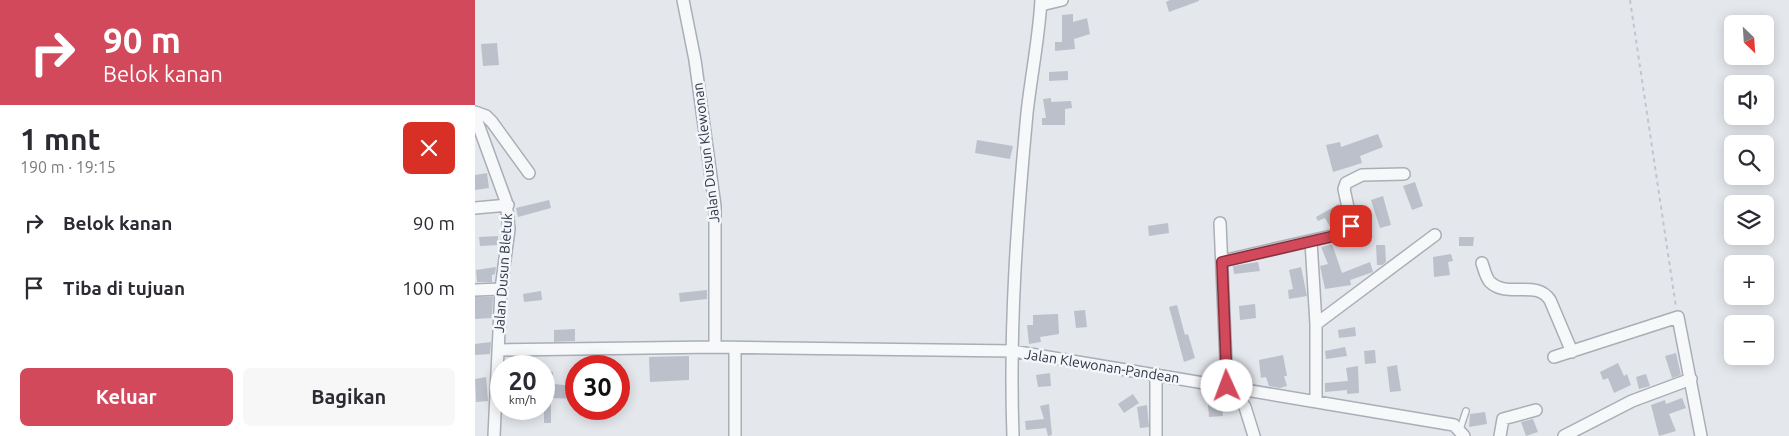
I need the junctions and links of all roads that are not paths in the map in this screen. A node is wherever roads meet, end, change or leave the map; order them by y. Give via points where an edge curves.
1 (683, 0) edge
2 (1062, 0) edge
3 (1041, 3) edge
4 (475, 116) edge
5 (529, 173) dead end
6 (1404, 174) dead end
7 (507, 205) junction
8 (475, 208) edge
9 (1220, 223) dead end
10 (1435, 235) dead end
11 (1311, 241) junction
12 (1222, 262) junction
13 (1482, 263) dead end
14 (501, 289) junction
15 (475, 290) edge
16 (1316, 324) junction
17 (715, 347) junction
18 (735, 348) junction
19 (499, 350) junction
20 (1013, 351) junction
21 (1572, 352) junction
22 (1555, 358) dead end
23 (1156, 374) junction
24 (1691, 380) junction
25 (1229, 386) junction
26 (1261, 392) junction
27 (1316, 400) junction
28 (1245, 407) junction
29 (1536, 410) dead end
30 (1466, 411) dead end
31 (1462, 432) edge
32 (495, 436) edge
33 (735, 436) edge
34 (1013, 436) edge
35 (1156, 436) edge
36 (1254, 436) edge
37 (1500, 436) edge
38 (1564, 436) edge
39 (1701, 436) edge

1 - 17 street, Jalan Dusun Klewonan via 695,60 715,206
2 - 3 street
3 - 20 street via 1027,113
4 - 5 street via 492,122
4 - 7 street, Jalan Dusun Bletuk
6 - 11 street via 1362,175 1348,180 1344,189 1351,230
7 - 8 street
7 - 14 street, Jalan Dusun Bletuk via 509,229
9 - 12 street
10 - 16 street
11 - 12 street
11 - 16 street
12 - 25 street
13 - 21 street via 1493,284 1545,292
14 - 15 street
14 - 19 street, Jalan Dusun Bletuk
16 - 27 street
17 - 18 street
17 - 19 street
18 - 20 street, Jalan Klewonan-Pandean
18 - 33 street
19 - 32 street, Jalan Dusun Bletuk
20 - 23 street, Jalan Klewonan-Pandean
20 - 34 street
21 - 22 street
21 - 24 street via 1678,317
23 - 25 street, Jalan Klewonan-Pandean
23 - 35 street
24 - 38 street via 1624,405
24 - 39 street
25 - 26 street, Jalan Klewonan-Pandean
25 - 28 street
26 - 27 street, Jalan Klewonan-Pandean
26 - 28 street
27 - 31 street, Jalan Klewonan-Pandean via 1454,425
28 - 36 street
29 - 37 street via 1503,419
30 - 31 lane

